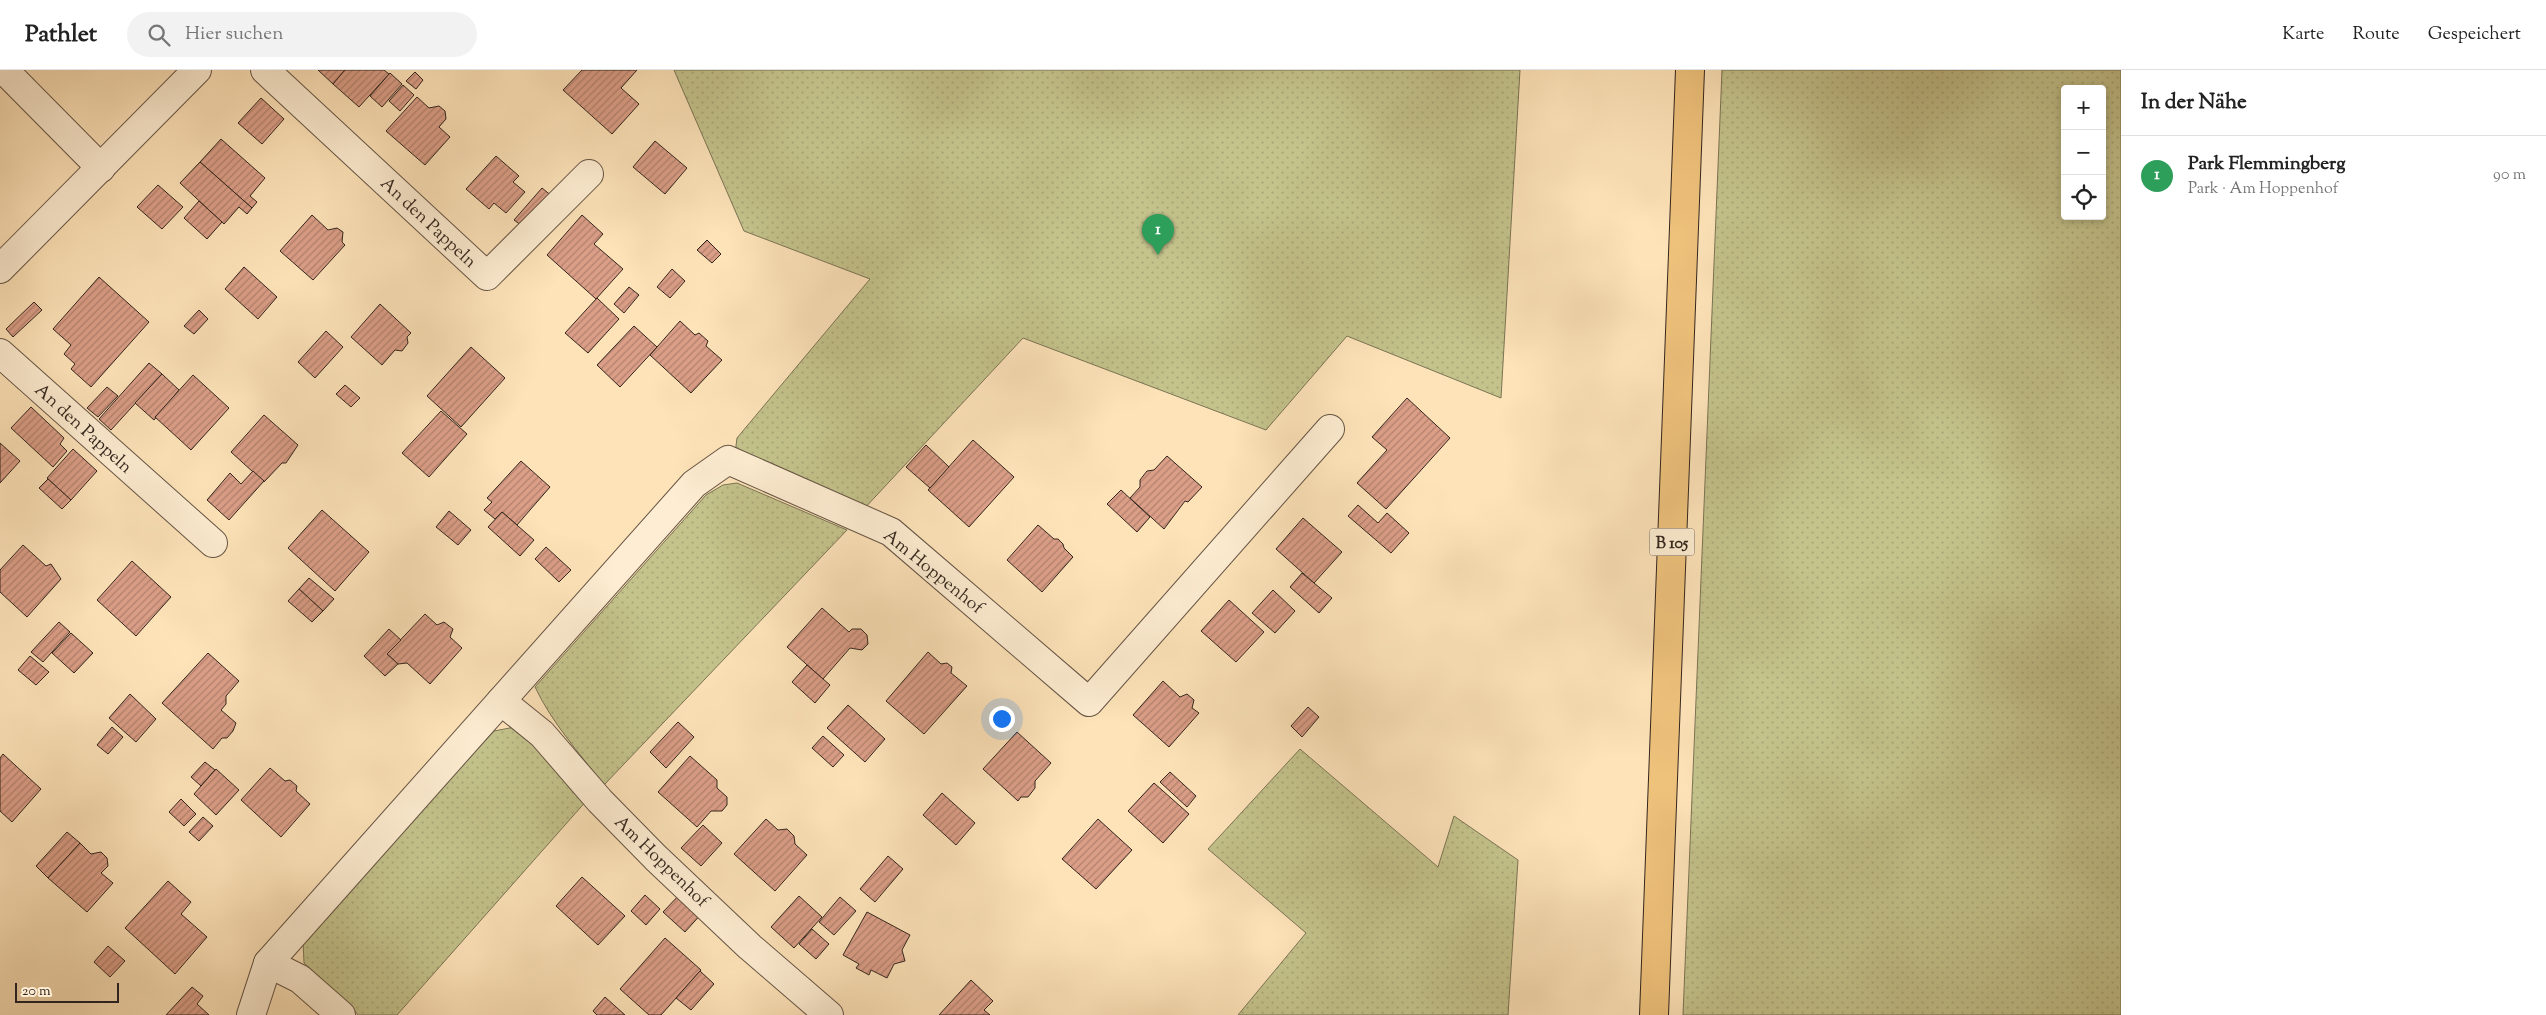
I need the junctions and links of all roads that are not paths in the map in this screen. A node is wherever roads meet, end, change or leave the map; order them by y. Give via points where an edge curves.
1 (4, 70) edge
2 (197, 70) edge
3 (265, 70) edge
4 (1690, 70) edge
5 (102, 168) junction
6 (589, 174) dead end
7 (0, 268) edge
8 (0, 353) edge
9 (1330, 429) dead end
10 (213, 543) dead end
11 (501, 701) junction
12 (268, 963) junction
13 (252, 1015) edge
14 (341, 1015) edge
15 (829, 1015) edge
16 (1654, 1015) edge

1 - 5 street
2 - 5 street
3 - 6 street, An den Pappeln via 487,276
4 - 16 highway, B 105
5 - 7 street
8 - 10 street, An den Pappeln
9 - 11 street, Am Hoppenhof via 1088,702 891,532 728,460 694,484
11 - 12 street, Am Hoppenhof
11 - 15 street, Am Hoppenhof via 542,734 600,801 656,858 750,947
12 - 13 street, Am Hoppenhof
12 - 14 street via 300,980

